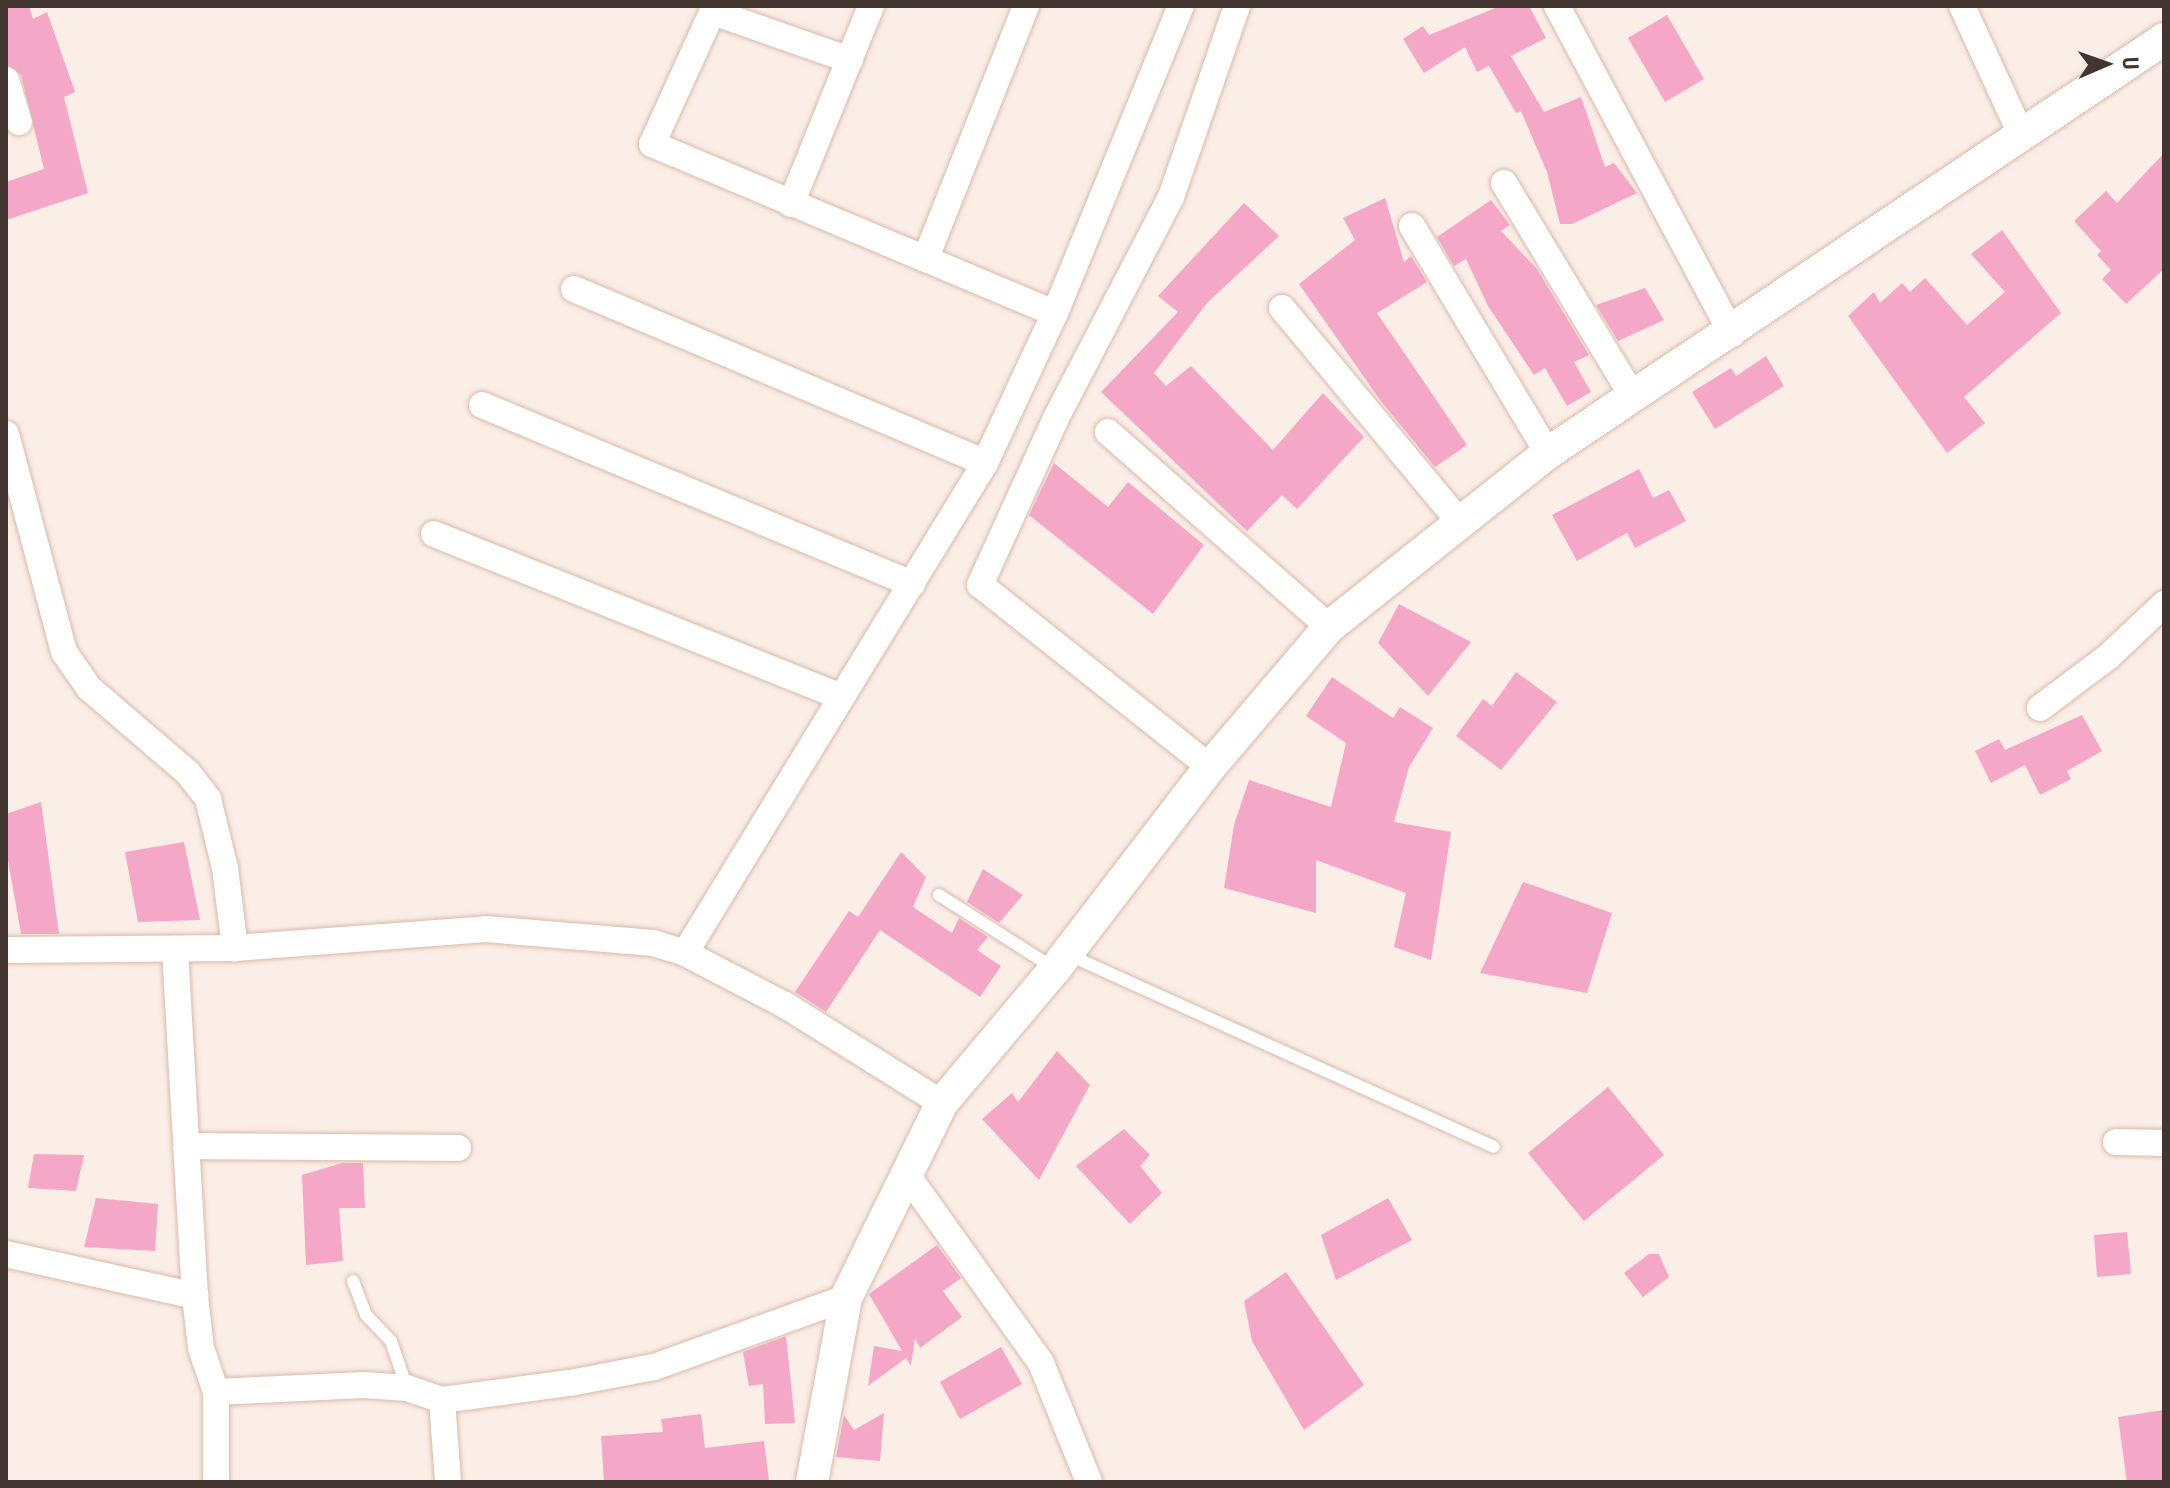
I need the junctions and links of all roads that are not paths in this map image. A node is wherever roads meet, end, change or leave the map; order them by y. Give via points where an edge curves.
1 (871, 6) edge
2 (1026, 6) edge
3 (1181, 6) edge
4 (1237, 6) edge
5 (1557, 6) edge
6 (1962, 6) edge
7 (714, 9) edge
8 (2164, 39) edge
9 (850, 60) junction
10 (6, 80) edge
11 (19, 122) dead end
12 (2021, 134) junction
13 (1504, 183) dead end
14 (791, 204) junction
15 (1412, 226) dead end
16 (927, 255) junction
17 (574, 289) dead end
18 (1282, 308) dead end
19 (1055, 313) junction
20 (1732, 334) junction
21 (1633, 397) junction
22 (482, 405) dead end
23 (1108, 432) dead end
24 (8, 446) edge
25 (1548, 453) junction
26 (985, 463) junction
27 (1458, 520) junction
28 (434, 534) dead end
29 (912, 584) junction
30 (2164, 604) edge
31 (1329, 627) junction
32 (842, 697) junction
33 (2040, 708) dead end
34 (1210, 767) junction
35 (939, 895) dead end
36 (235, 948) junction
37 (6, 950) edge
38 (175, 950) junction
39 (685, 953) junction
40 (1060, 961) junction
41 (942, 1103) junction
42 (2116, 1142) dead end
43 (2164, 1143) edge
44 (186, 1146) junction
45 (1494, 1147) dead end
46 (458, 1148) dead end
47 (907, 1175) junction
48 (6, 1254) edge
49 (353, 1281) dead end
50 (195, 1296) junction
51 (846, 1298) junction
52 (407, 1388) junction
53 (216, 1392) junction
54 (442, 1400) junction
55 (216, 1482) edge
56 (448, 1482) edge
57 (812, 1482) edge
58 (1089, 1482) edge

1 - 9 street
2 - 16 street
3 - 19 street
4 - 34 street via 1171,197 1056,418 980,585
5 - 20 street
6 - 12 street
7 - 9 street
7 - 14 street via 652,144
8 - 12 street
9 - 14 street
10 - 11 street
12 - 20 street
13 - 21 street
14 - 16 street
15 - 25 street
16 - 19 street
17 - 26 street
18 - 27 street
19 - 26 street
20 - 21 street
21 - 25 street
22 - 29 street
23 - 31 street
24 - 36 street via 64,652 89,688 188,773 208,799 225,868
25 - 27 street
26 - 29 street
27 - 31 street
28 - 32 street
29 - 32 street
30 - 33 street via 2108,657
31 - 34 street
32 - 39 street
34 - 40 street
35 - 40 lane
36 - 38 street
36 - 39 street via 486,929 578,933
37 - 38 street
38 - 44 street
39 - 41 street via 785,1005
40 - 41 street
40 - 45 lane
41 - 47 street
42 - 43 street
44 - 46 street
44 - 50 street
47 - 51 street
47 - 58 street via 1041,1363
48 - 50 street
49 - 52 lane via 366,1315 391,1341
50 - 53 street via 206,1369
51 - 54 street via 654,1367
51 - 57 street
52 - 53 street
52 - 54 street
53 - 55 street
54 - 56 street

